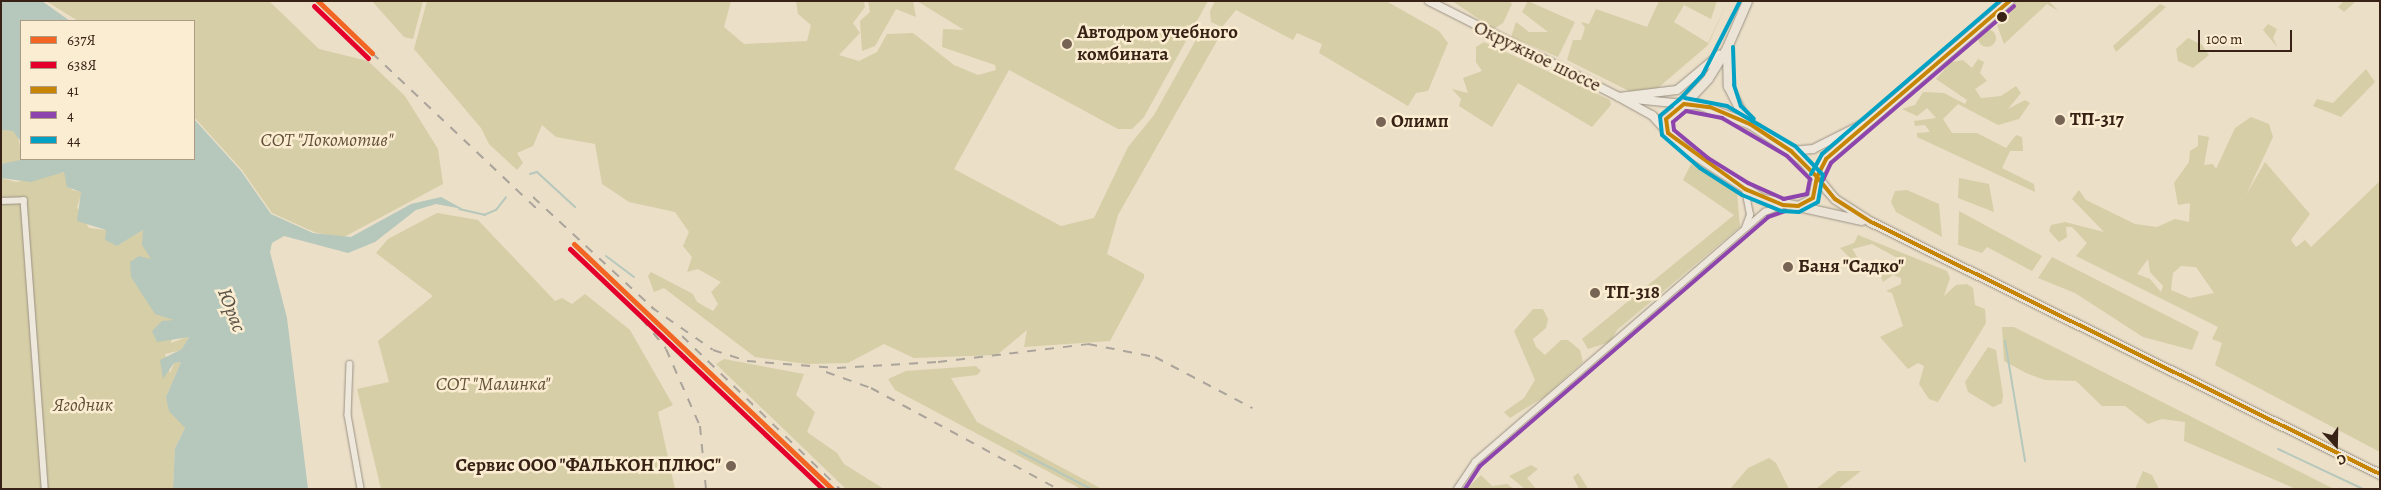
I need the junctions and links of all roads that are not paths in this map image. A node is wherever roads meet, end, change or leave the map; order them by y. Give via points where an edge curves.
1 (1430, 1) edge
2 (1748, 1) edge
3 (2010, 1) edge
4 (1728, 47) junction
5 (1620, 97) junction
6 (1684, 104) junction
7 (1874, 118) junction
8 (1750, 124) junction
9 (1668, 133) junction
10 (1791, 151) junction
11 (1817, 177) junction
12 (1745, 189) junction
13 (1, 202) edge
14 (1783, 205) junction
15 (1798, 206) junction
16 (1871, 222) junction
17 (1744, 230) junction
18 (350, 364) dead end
19 (2380, 474) edge
20 (45, 489) edge
21 (361, 489) edge
22 (1457, 489) edge

1 - 5 main road, Окружное шоссе
2 - 4 main road
3 - 7 main road
4 - 5 main road via 1677,90
4 - 6 main road via 1708,78
4 - 8 main road via 1728,86 1736,109
5 - 6 main road, Окружное шоссе
5 - 9 main road, Окружное шоссе via 1652,115
6 - 8 main road, Окружное шоссе via 1710,107
6 - 9 main road via 1666,119
7 - 10 main road via 1813,149
7 - 11 main road via 1826,159
8 - 10 main road, Окружное шоссе
9 - 12 main road, Окружное шоссе
10 - 11 main road, Окружное шоссе
11 - 15 main road via 1813,198
11 - 16 main road, Окружное шоссе via 1835,199
12 - 14 main road, Окружное шоссе
12 - 17 street via 1750,215
13 - 20 street via 24,200
14 - 15 main road, Окружное шоссе
14 - 17 street via 1765,212
15 - 16 main road, Окружное шоссе
16 - 19 main road, Окружное шоссе
17 - 22 street via 1469,468
18 - 21 street via 348,415

